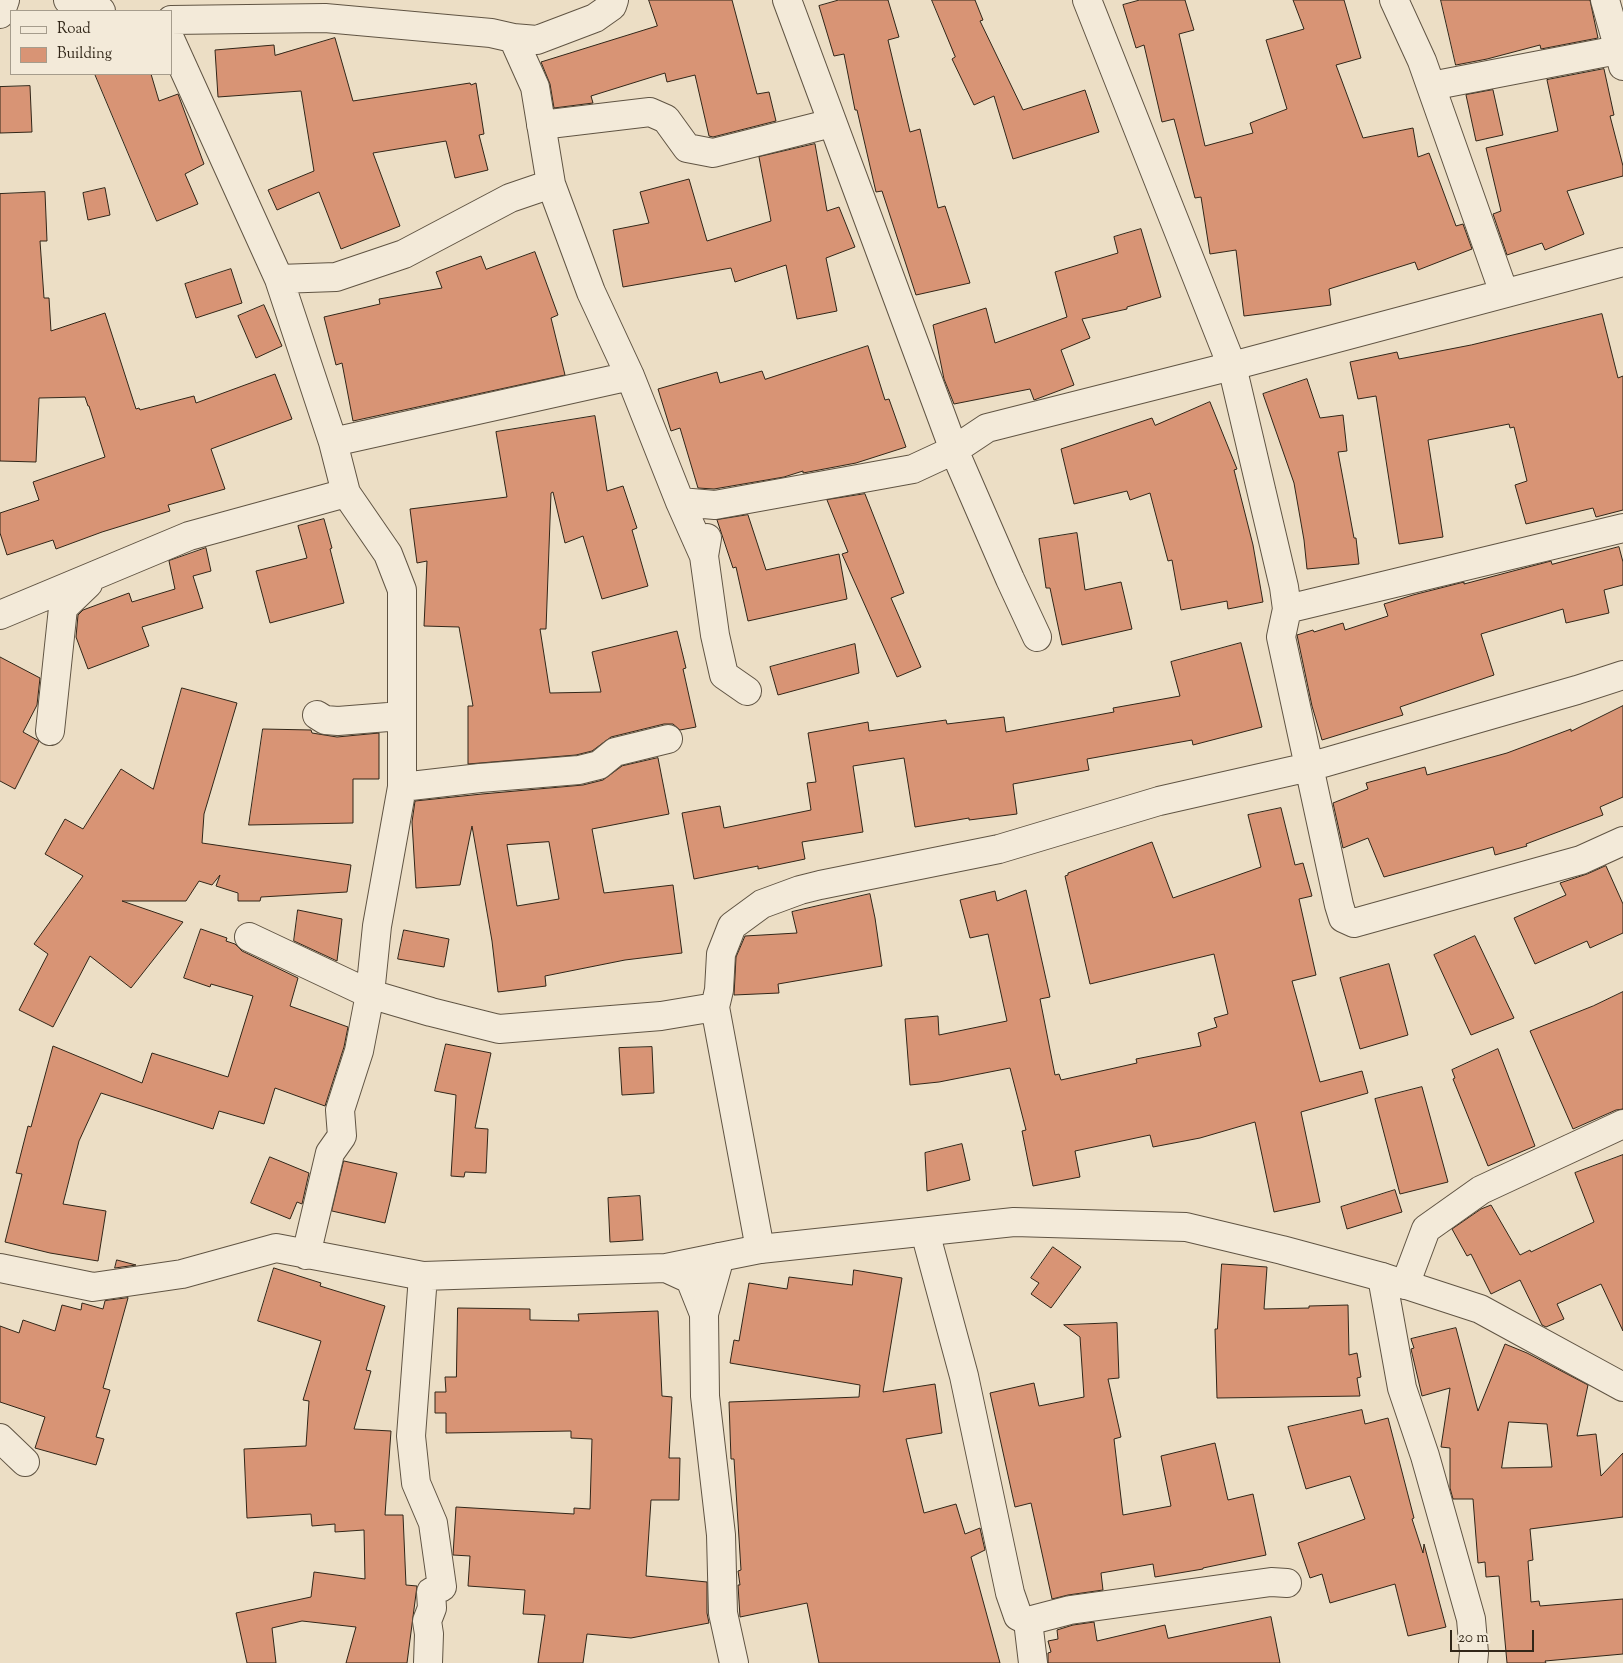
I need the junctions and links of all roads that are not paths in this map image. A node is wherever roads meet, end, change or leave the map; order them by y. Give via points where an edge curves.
1 (4, 0) edge
2 (68, 0) edge
3 (614, 0) edge
4 (787, 0) edge
5 (1087, 0) edge
6 (1394, 0) edge
7 (1605, 0) edge
8 (96, 10) edge
9 (0, 14) edge
10 (172, 20) edge
11 (513, 38) junction
12 (172, 43) edge
13 (1622, 55) edge
14 (1431, 86) junction
15 (832, 123) junction
16 (541, 125) junction
17 (550, 184) junction
18 (1623, 262) edge
19 (279, 279) junction
20 (1504, 293) junction
21 (1232, 366) junction
22 (630, 376) junction
23 (333, 442) junction
24 (954, 450) junction
25 (346, 494) junction
26 (680, 502) junction
27 (714, 505) junction
28 (1623, 528) edge
29 (704, 556) junction
30 (100, 572) junction
31 (1287, 609) junction
32 (0, 615) edge
33 (1037, 637) dead end
34 (1623, 675) edge
35 (747, 691) dead end
36 (317, 715) dead end
37 (401, 716) junction
38 (50, 731) dead end
39 (668, 739) dead end
40 (1309, 767) junction
41 (402, 787) junction
42 (1623, 841) edge
43 (249, 937) dead end
44 (370, 994) junction
45 (715, 1008) junction
46 (1623, 1124) edge
47 (925, 1232) junction
48 (760, 1249) junction
49 (306, 1255) junction
50 (720, 1257) junction
51 (0, 1268) edge
52 (666, 1268) junction
53 (423, 1276) junction
54 (1394, 1281) junction
55 (704, 1314) junction
56 (1623, 1387) edge
57 (0, 1438) edge
58 (25, 1462) dead end
59 (1287, 1583) dead end
60 (1028, 1621) junction
61 (428, 1663) edge
62 (734, 1663) edge
63 (1033, 1663) edge
64 (1473, 1663) edge

1 - 9 street
2 - 8 street
3 - 11 street via 612,6 595,18 537,40
4 - 15 street
5 - 21 street
6 - 14 street
7 - 13 street
10 - 11 street via 325,18 491,33
11 - 16 street via 535,87
12 - 19 street
13 - 14 street
14 - 20 street
15 - 16 street via 713,153 687,148 666,119 650,112
15 - 24 street
16 - 17 street
17 - 19 street via 510,198 404,254 336,277
17 - 22 street via 590,292
18 - 20 street
19 - 23 street
20 - 21 street
21 - 24 street via 987,428
21 - 31 street
22 - 23 street
22 - 26 street
23 - 25 street
24 - 27 street via 913,469
24 - 33 street
25 - 30 street via 189,536
25 - 37 street via 388,554 402,590
26 - 27 street
26 - 29 street
27 - 29 street
28 - 31 street
29 - 35 street via 724,674
30 - 32 street
30 - 38 street via 63,608
31 - 40 street via 1281,637
34 - 40 street
36 - 37 street via 338,722
37 - 41 street
39 - 41 street via 615,752 599,765 579,770
40 - 42 street via 1339,905 1343,918 1354,923 1582,860
40 - 45 street via 1158,801 999,849 820,885 762,904 732,926 721,954
41 - 44 street via 377,926
43 - 44 street
44 - 45 street via 499,1029 661,1016
44 - 49 street via 359,1051 340,1110 342,1136 330,1153
45 - 48 street
46 - 54 street via 1481,1190 1426,1229
47 - 48 street
47 - 54 street via 1014,1222 1186,1227
47 - 60 street via 964,1376 1010,1592 1018,1616
48 - 50 street
49 - 51 street via 276,1248 182,1274 93,1287
49 - 53 street
50 - 52 street
50 - 55 street
52 - 53 street
52 - 55 street via 690,1279
53 - 61 street via 411,1436 416,1484 433,1523 442,1587 431,1592
54 - 56 street via 1480,1309
54 - 64 street via 1402,1388 1425,1456 1471,1619
55 - 62 street via 705,1396 721,1535 723,1613
57 - 58 street
59 - 60 street via 1271,1582 1070,1610
60 - 63 street

